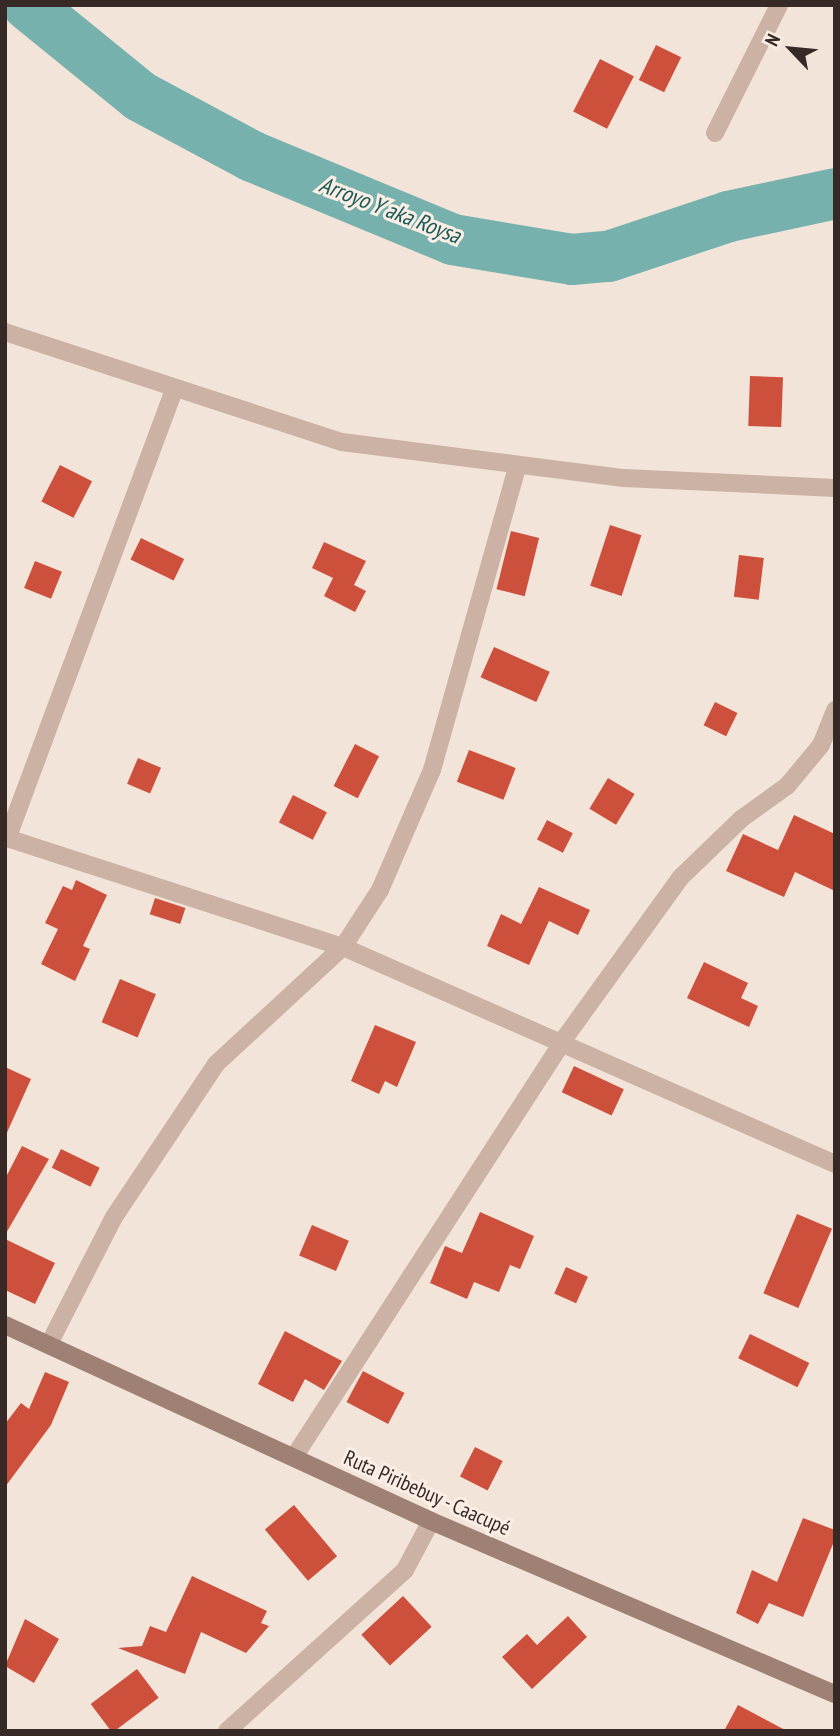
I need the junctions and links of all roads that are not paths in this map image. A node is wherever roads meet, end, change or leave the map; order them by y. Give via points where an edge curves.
1 (779, 5) edge
2 (715, 133) dead end
3 (5, 332) edge
4 (174, 390) junction
5 (516, 467) junction
6 (835, 488) edge
7 (835, 710) edge
8 (343, 947) junction
9 (564, 1039) junction
10 (835, 1164) edge
11 (5, 1325) edge
12 (50, 1342) junction
13 (294, 1457) junction
14 (430, 1521) junction
15 (835, 1694) edge
16 (227, 1731) edge

1 - 2 street
3 - 4 street
4 - 5 street via 342,442
4 - 8 street via 7,838
5 - 6 street
5 - 8 street via 432,770 380,890
7 - 9 street via 821,745 787,786 680,878
8 - 9 street
8 - 12 street via 216,1064 114,1217
9 - 10 street
9 - 13 street
11 - 12 street, Ruta Piribebuy - Caacupé
12 - 13 street, Ruta Piribebuy - Caacupé
13 - 14 street, Ruta Piribebuy - Caacupé
14 - 15 street, Ruta Piribebuy - Caacupé
14 - 16 street via 405,1570

